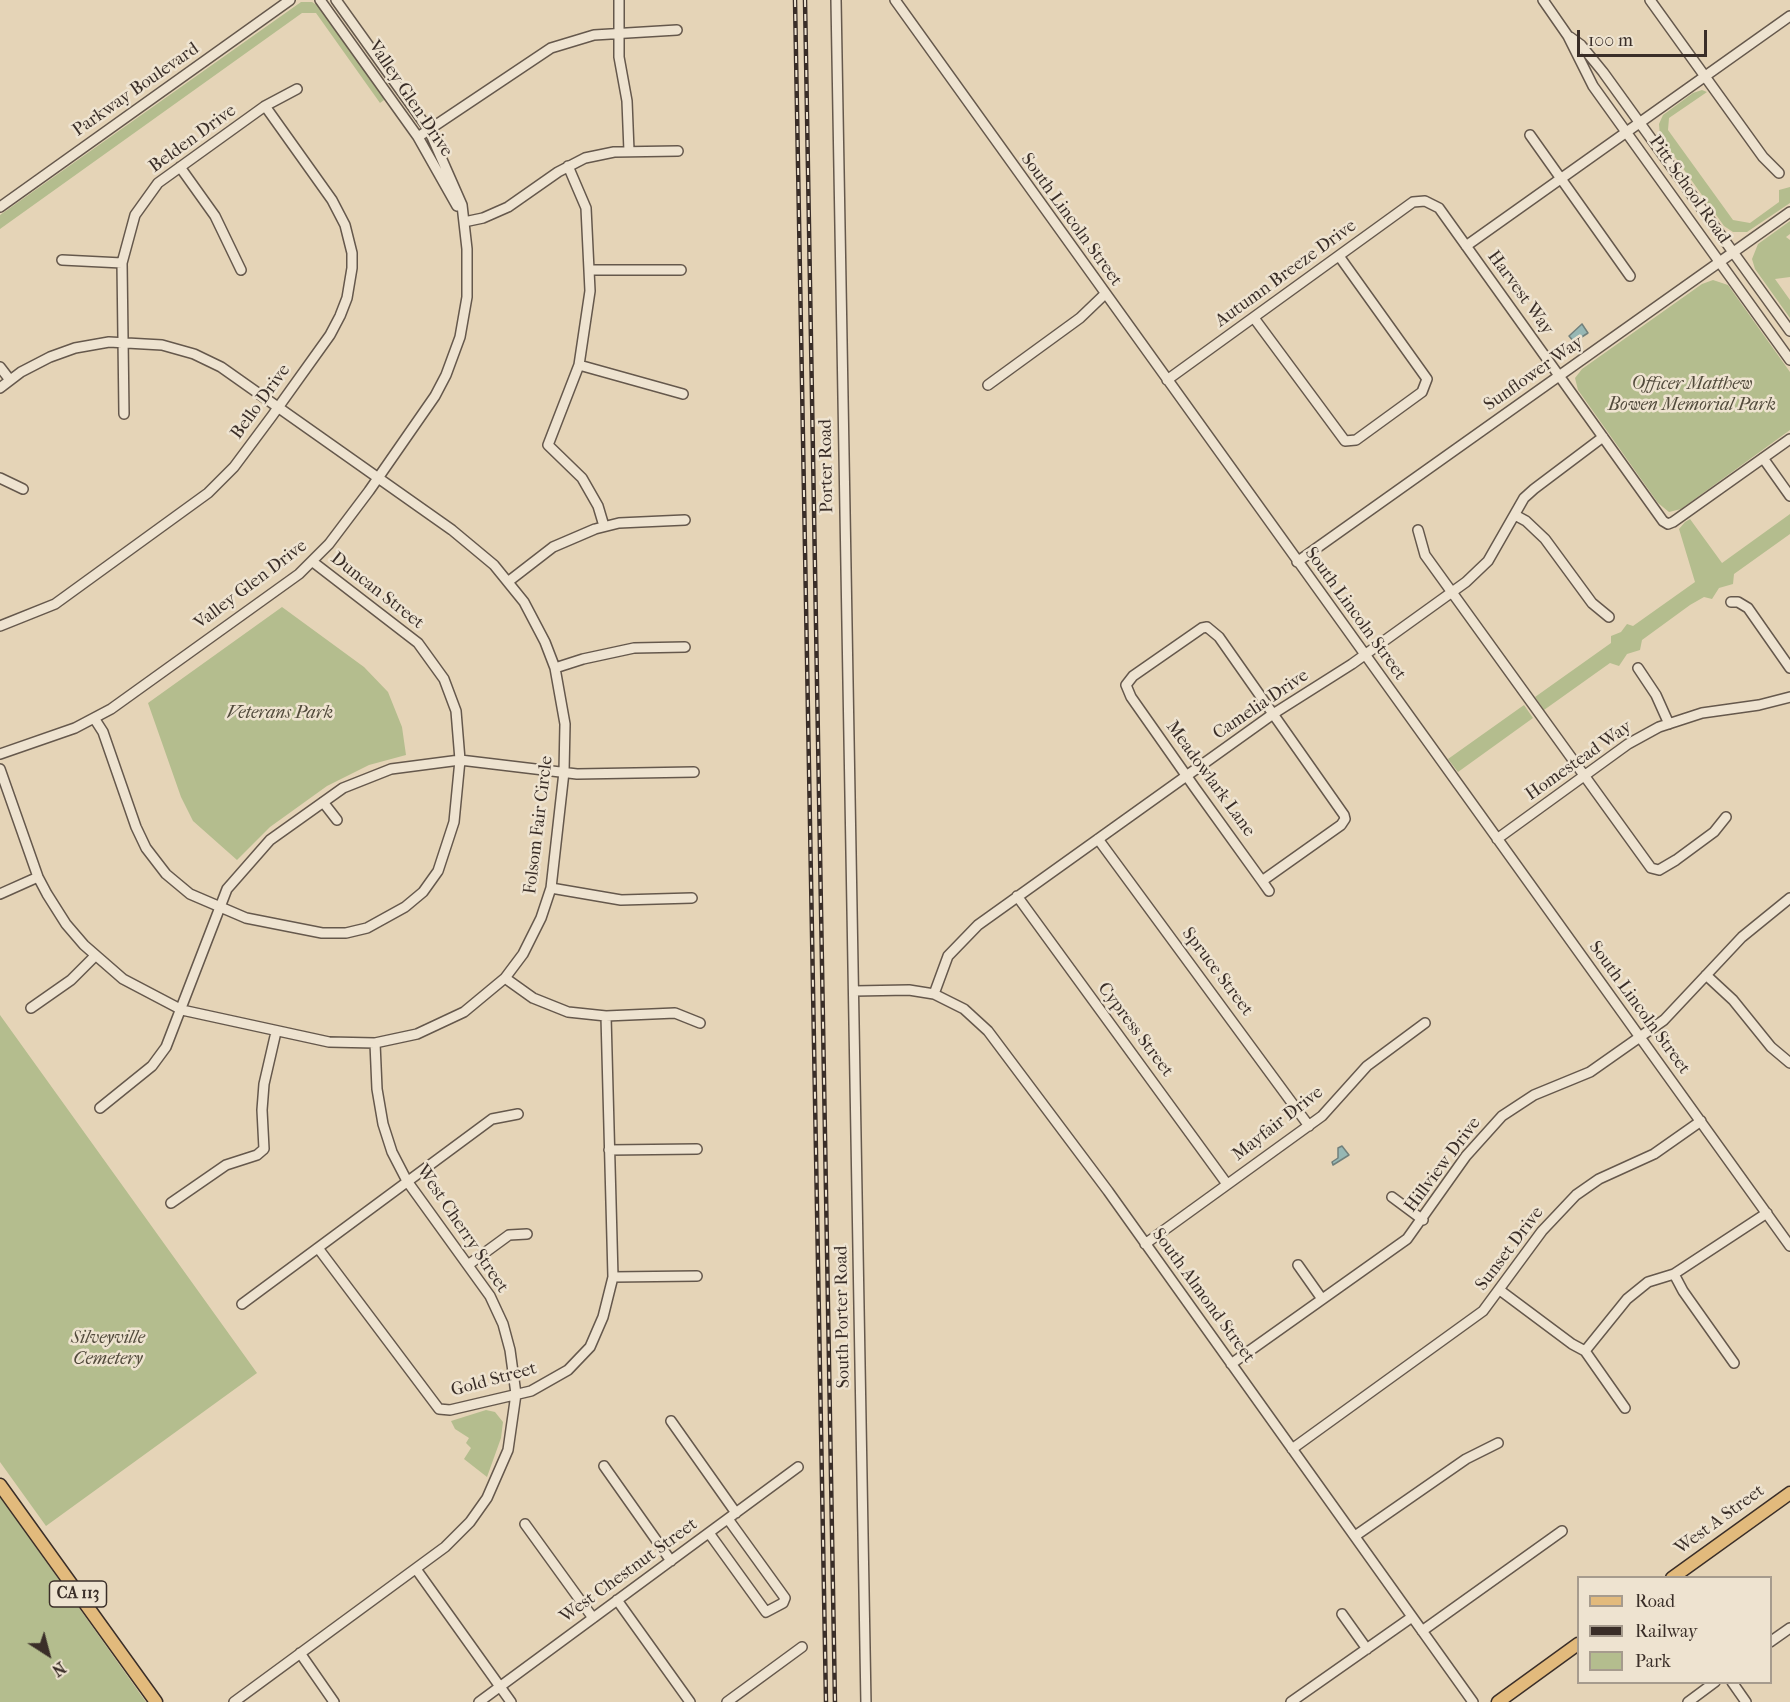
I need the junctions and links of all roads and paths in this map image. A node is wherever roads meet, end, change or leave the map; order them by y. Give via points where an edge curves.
1 (290, 0) edge
2 (320, 0) edge
3 (336, 0) edge
4 (619, 0) edge
5 (836, 0) edge
6 (895, 0) edge
7 (1543, 0) edge
8 (1650, 0) edge
9 (1790, 16) edge
10 (677, 30) dead end
11 (619, 32) junction
12 (1568, 36) junction
13 (1705, 76) junction
14 (297, 89) dead end
15 (265, 106) junction
16 (1638, 123) junction
17 (429, 130) junction
18 (1627, 132) junction
19 (1530, 135) dead end
20 (418, 137) junction
21 (629, 151) junction
22 (678, 151) dead end
23 (568, 166) junction
24 (180, 167) junction
25 (1779, 173) dead end
26 (1562, 178) junction
27 (1425, 201) joint
28 (0, 207) edge
29 (1790, 212) edge
30 (464, 222) junction
31 (1466, 246) junction
32 (1733, 252) junction
33 (1340, 256) junction
34 (62, 260) dead end
35 (1719, 262) junction
36 (122, 263) junction
37 (241, 270) dead end
38 (591, 270) junction
39 (681, 270) dead end
40 (1630, 276) dead end
41 (1105, 294) junction
42 (1254, 318) junction
43 (1790, 331) edge
44 (123, 342) junction
45 (1790, 360) edge
46 (579, 365) junction
47 (0, 367) edge
48 (1559, 376) junction
49 (10, 380) junction
50 (1167, 380) junction
51 (988, 385) dead end
52 (0, 388) edge
53 (683, 394) dead end
54 (279, 407) junction
55 (124, 414) dead end
56 (1603, 437) junction
57 (1790, 439) edge
58 (1763, 458) junction
59 (0, 478) edge
60 (378, 478) junction
61 (23, 489) dead end
62 (1790, 496) edge
63 (1515, 515) junction
64 (685, 520) dead end
65 (604, 526) junction
66 (1418, 530) dead end
67 (313, 562) junction
68 (1297, 562) junction
69 (509, 581) junction
70 (1452, 592) junction
71 (1731, 602) dead end
72 (1610, 617) dead end
73 (0, 626) edge
74 (685, 647) dead end
75 (1364, 656) junction
76 (555, 668) junction
77 (1638, 668) dead end
78 (1790, 668) edge
79 (1790, 696) edge
80 (1274, 714) junction
81 (94, 718) junction
82 (1669, 724) junction
83 (0, 754) edge
84 (460, 760) junction
85 (0, 769) edge
86 (564, 772) junction
87 (694, 772) dead end
88 (1187, 776) junction
89 (1584, 777) junction
90 (323, 801) junction
91 (1726, 818) dead end
92 (337, 820) dead end
93 (1098, 839) junction
94 (1497, 839) junction
95 (38, 877) junction
96 (1262, 881) junction
97 (551, 888) junction
98 (1269, 891) dead end
99 (0, 894) edge
100 (1017, 896) junction
101 (692, 898) dead end
102 (1790, 898) edge
103 (217, 907) junction
104 (852, 932) joint
105 (95, 956) junction
106 (1706, 975) junction
107 (505, 978) junction
108 (854, 991) junction
109 (934, 994) junction
110 (31, 1008) dead end
111 (182, 1010) junction
112 (606, 1016) junction
113 (700, 1023) dead end
114 (1425, 1023) dead end
115 (276, 1032) junction
116 (1640, 1038) junction
117 (375, 1043) junction
118 (1790, 1063) edge
119 (100, 1108) dead end
120 (518, 1114) dead end
121 (1701, 1121) junction
122 (1309, 1126) junction
123 (696, 1149) dead end
124 (609, 1150) junction
125 (407, 1181) junction
126 (1227, 1184) junction
127 (1392, 1197) dead end
128 (171, 1203) dead end
129 (1767, 1213) junction
130 (1423, 1220) junction
131 (527, 1234) dead end
132 (1145, 1244) junction
133 (1790, 1246) edge
134 (318, 1248) junction
135 (468, 1265) junction
136 (1298, 1265) dead end
137 (1674, 1274) junction
138 (697, 1276) dead end
139 (613, 1277) junction
140 (1501, 1290) junction
141 (1322, 1299) junction
142 (242, 1304) dead end
143 (1585, 1351) junction
144 (1734, 1363) dead end
145 (1231, 1364) junction
146 (516, 1394) junction
147 (1625, 1408) dead end
148 (670, 1421) dead end
149 (1498, 1443) dead end
150 (1292, 1449) junction
151 (604, 1466) dead end
152 (798, 1467) dead end
153 (0, 1485) edge
154 (1790, 1493) edge
155 (732, 1516) junction
156 (525, 1524) dead end
157 (1562, 1531) dead end
158 (709, 1533) junction
159 (1355, 1536) junction
160 (671, 1561) junction
161 (416, 1569) junction
162 (1675, 1576) edge
163 (617, 1600) junction
164 (1342, 1614) dead end
165 (1412, 1617) junction
166 (593, 1618) junction
167 (1790, 1629) edge
168 (1422, 1631) junction
169 (1772, 1641) edge
170 (1577, 1645) edge
171 (802, 1647) dead end
172 (1367, 1649) junction
173 (300, 1653) junction
174 (1714, 1684) edge
175 (1733, 1684) edge
176 (500, 1687) junction
177 (156, 1702) edge
178 (234, 1702) edge
179 (334, 1702) edge
180 (479, 1702) edge
181 (511, 1702) edge
182 (690, 1702) edge
183 (727, 1702) edge
184 (866, 1702) edge
185 (1291, 1702) edge
186 (1473, 1702) edge
187 (1498, 1702) edge
188 (1688, 1702) edge
189 (1746, 1702) edge

1 - 28 street, Parkway Boulevard
2 - 20 street, Valley Glen Drive
3 - 17 street, Valley Glen Drive
4 - 11 street
5 - 104 street, Porter Road
6 - 41 street, South Lincoln Street
7 - 12 street, Pitt School Road
8 - 13 street
9 - 13 street
10 - 11 street
11 - 17 street via 551,48
11 - 21 street
12 - 16 street, Pitt School Road via 1581,45
12 - 18 street, Pitt School Road via 1593,86
13 - 16 street
13 - 25 street via 1762,157
14 - 15 street, Belden Drive
15 - 24 street, Belden Drive
15 - 54 street, Bello Drive via 339,212 352,253 351,283 340,316
16 - 18 street
16 - 32 street, Pitt School Road
17 - 20 street
17 - 30 street, Valley Glen Drive via 456,187
18 - 26 street
18 - 35 street, Pitt School Road
19 - 26 street
20 - 30 street, Valley Glen Drive
21 - 22 street
21 - 23 street via 585,158
23 - 30 street via 508,207
23 - 38 street via 586,208
24 - 36 street, Belden Drive via 144,199 128,232
24 - 37 street via 215,216
26 - 31 street
26 - 40 street
27 - 31 street, Harvest Way via 1439,208
27 - 33 street, Autumn Breeze Drive via 1413,202
29 - 32 street, Sunflower Way
30 - 60 street, Valley Glen Drive via 469,277 460,337 435,396
31 - 48 street, Harvest Way
32 - 35 street, Sunflower Way
32 - 43 street, Pitt School Road
33 - 42 street, Autumn Breeze Drive
33 - 42 street via 1428,383 1422,392 1356,440 1348,442 1338,434
34 - 36 street
35 - 45 street, Pitt School Road
35 - 48 street, Sunflower Way
36 - 44 street, Belden Drive
38 - 39 street
38 - 46 street
41 - 50 street, South Lincoln Street
41 - 51 street via 1080,318
42 - 50 street, Autumn Breeze Drive
44 - 49 street, Folsom Fair Circle via 61,353
44 - 54 street, Folsom Fair Circle via 162,345 194,354 235,376
44 - 55 street, Belden Drive
46 - 53 street
46 - 65 street via 548,445 582,478
47 - 49 street
48 - 56 street, Harvest Way
48 - 68 street, Sunflower Way
49 - 52 street, Folsom Fair Circle
50 - 68 street, South Lincoln Street
54 - 60 street, Folsom Fair Circle
54 - 73 street, Bello Drive via 234,467 208,494 55,604
56 - 58 street, Harvest Way via 1668,524
56 - 63 street, Camelia Drive via 1534,489
57 - 58 street
58 - 62 street
59 - 61 street
60 - 67 street, Valley Glen Drive
60 - 69 street, Folsom Fair Circle via 477,549
63 - 70 street, Camelia Drive via 1488,561
63 - 72 street via 1545,539 1592,603
64 - 65 street
65 - 69 street via 554,547
66 - 70 street via 1425,555
67 - 81 street, Valley Glen Drive
67 - 84 street, Duncan Street via 410,635 434,663 456,711
68 - 75 street, South Lincoln Street
69 - 76 street, Folsom Fair Circle via 536,622
70 - 75 street, Camelia Drive
70 - 89 street
71 - 78 street via 1748,608
74 - 76 street via 634,648
75 - 80 street, Camelia Drive
75 - 94 street, South Lincoln Street
76 - 86 street, Folsom Fair Circle via 565,724
77 - 82 street
79 - 82 street, Homestead Way via 1702,713
80 - 88 street, Camelia Drive
80 - 88 street, Meadowlark Lane via 1214,631 1207,627 1133,676 1126,685 1131,698
80 - 96 street via 1346,819
81 - 83 street, Valley Glen Drive
81 - 103 street, Duncan Street via 103,732 135,827 146,848 178,885
82 - 89 street, Homestead Way via 1628,744
84 - 86 street
84 - 90 street via 384,771
84 - 103 street, Duncan Street via 454,822 438,871 423,892 387,920 346,933 322,933 246,918
85 - 95 street, Folsom Fair Circle
86 - 87 street
86 - 97 street, Folsom Fair Circle
88 - 93 street, Camelia Drive
88 - 96 street, Meadowlark Lane
89 - 91 street via 1654,870 1665,867 1707,838
89 - 94 street, Homestead Way
90 - 92 street
90 - 103 street via 261,847 226,889
93 - 100 street, Camelia Drive
93 - 122 street, Spruce Street
94 - 116 street, South Lincoln Street
95 - 99 street
95 - 105 street, Folsom Fair Circle via 66,924
96 - 98 street, Meadowlark Lane
97 - 101 street via 621,900
97 - 107 street, Folsom Fair Circle via 542,918
100 - 109 street, Camelia Drive via 957,945 941,970
100 - 126 street, Cypress Street
102 - 106 street, Hillview Drive via 1742,937
103 - 111 street
104 - 108 street, South Porter Road
105 - 110 street via 71,980
105 - 111 street, Folsom Fair Circle via 140,989
106 - 116 street, Hillview Drive via 1664,1020
106 - 118 street
107 - 112 street via 533,998 568,1012
107 - 117 street, Folsom Fair Circle via 483,999 445,1023
108 - 109 street, South Almond Street via 894,989
108 - 184 street, South Porter Road
109 - 132 street, South Almond Street via 964,1010 988,1031
111 - 115 street, Folsom Fair Circle
111 - 119 street via 166,1047 152,1066
112 - 113 street via 675,1013
112 - 124 street, Gold Street
114 - 122 street, Mayfair Drive via 1367,1066 1333,1106
115 - 117 street, Folsom Fair Circle via 329,1042
115 - 128 street via 264,1084 264,1149 225,1165
116 - 121 street, South Lincoln Street
116 - 130 street, Hillview Drive via 1590,1072 1534,1095 1502,1116 1466,1156
117 - 125 street, West Cherry Street via 382,1124
120 - 125 street via 492,1119
121 - 129 street, South Lincoln Street
121 - 140 street, Sunset Drive via 1654,1154 1607,1175 1576,1195 1542,1231
122 - 126 street, Mayfair Drive
123 - 124 street
124 - 139 street, Gold Street
125 - 134 street
125 - 135 street, West Cherry Street
126 - 132 street, Mayfair Drive
127 - 130 street
129 - 133 street, South Lincoln Street
129 - 137 street
130 - 141 street, Hillview Drive via 1407,1239
131 - 135 street via 509,1235
132 - 145 street, South Almond Street
134 - 142 street
134 - 146 street, Gold Street via 439,1409 450,1410
135 - 146 street, West Cherry Street via 490,1296 503,1324
136 - 141 street
137 - 143 street via 1648,1282 1628,1299
137 - 144 street
138 - 139 street
139 - 146 street, Gold Street via 590,1347 568,1370 542,1386
140 - 143 street
140 - 150 street, Sunset Drive via 1470,1322
141 - 145 street, Hillview Drive
143 - 147 street
145 - 150 street, South Almond Street
146 - 161 street, West Cherry Street via 508,1450 487,1498 470,1522
148 - 155 street
149 - 159 street via 1466,1459
150 - 159 street, South Almond Street
151 - 160 street
152 - 155 street, West Chestnut Street
153 - 177 main road, CA 113
154 - 162 main road, West A Street
155 - 158 street, West Chestnut Street
155 - 158 street via 785,1598 783,1604 766,1612
156 - 166 street
157 - 168 street
158 - 160 street, West Chestnut Street
159 - 165 street, South Almond Street
160 - 163 street, West Chestnut Street
161 - 173 street, West Cherry Street
161 - 176 street
163 - 166 street, West Chestnut Street
163 - 182 street
164 - 172 street
165 - 168 street, South Almond Street
165 - 172 street
166 - 176 street, West Chestnut Street
167 - 169 street
168 - 186 street, South Almond Street
170 - 187 main road
171 - 183 street
172 - 185 street
173 - 178 street, West Cherry Street
173 - 179 street
174 - 188 street
175 - 189 street
176 - 180 street, West Chestnut Street
176 - 181 street

